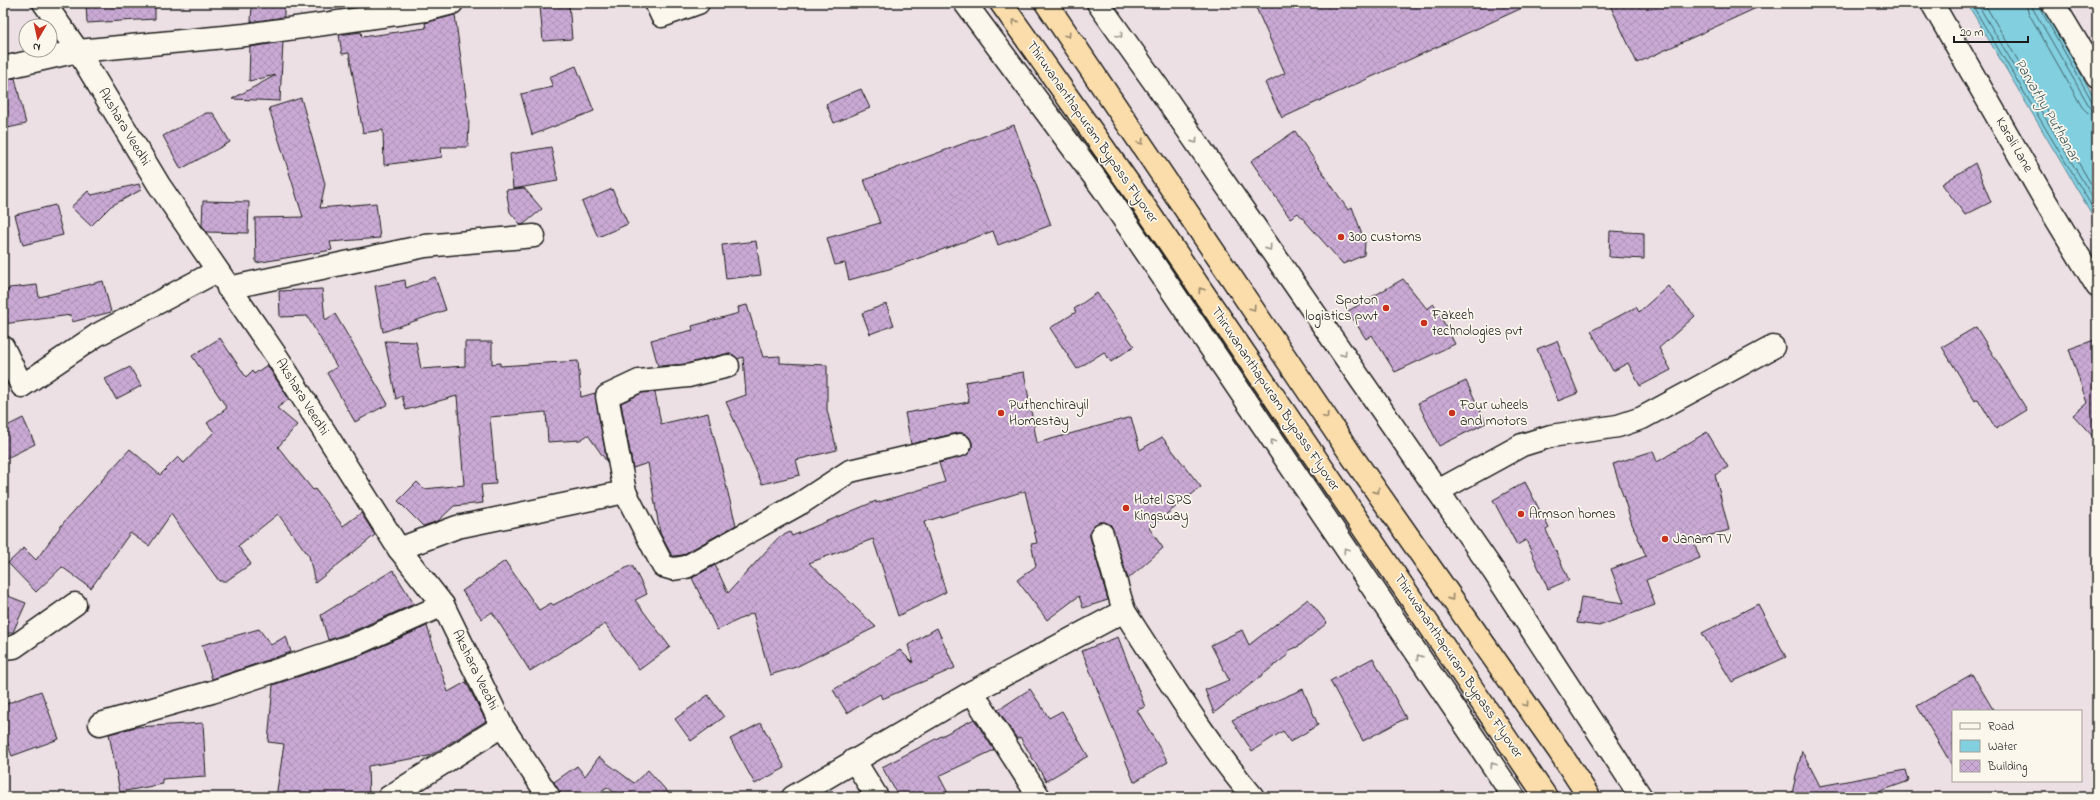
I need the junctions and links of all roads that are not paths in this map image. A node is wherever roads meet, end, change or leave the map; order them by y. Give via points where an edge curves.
1 (44, 3) edge
2 (452, 3) edge
3 (656, 3) edge
4 (698, 3) edge
5 (965, 3) edge
6 (1001, 3) edge
7 (1046, 3) edge
8 (1098, 3) edge
9 (1932, 3) edge
10 (2053, 3) edge
11 (78, 51) junction
12 (3, 68) edge
13 (2097, 76) edge
14 (534, 236) dead end
15 (223, 280) junction
16 (2097, 286) edge
17 (3, 347) edge
18 (1773, 347) dead end
19 (728, 366) dead end
20 (960, 445) dead end
21 (1438, 491) junction
22 (624, 492) junction
23 (1102, 534) dead end
24 (399, 549) junction
25 (75, 604) dead end
26 (443, 605) junction
27 (1124, 611) junction
28 (3, 648) edge
29 (972, 692) junction
30 (100, 724) dead end
31 (502, 726) junction
32 (854, 760) junction
33 (389, 797) edge
34 (549, 797) edge
35 (793, 797) edge
36 (877, 797) edge
37 (1040, 797) edge
38 (1253, 797) edge
39 (1514, 797) edge
40 (1546, 797) edge
41 (1589, 797) edge
42 (1641, 797) edge

1 - 11 street, Akshara Veedhi
2 - 11 street via 425,10 245,35
3 - 4 street via 662,16
39 -> 5 street via 1104,190
40 -> 6 highway, Thiruvananthapuram Bypass Flyover via 1132,188
7 -> 41 highway via 1354,459
8 -> 21 street
9 - 16 street, Karali Lane
10 - 13 street
11 - 12 street
11 - 15 street, Akshara Veedhi via 159,185
14 - 15 street via 425,246
15 - 17 street via 97,336 22,386
15 - 24 street, Akshara Veedhi via 277,357
18 - 21 street via 1642,418 1618,426 1551,436 1522,446
19 - 22 street via 688,376 639,381 607,396
20 - 22 street via 850,471 801,503 686,567 673,569 663,566
21 - 42 street
22 - 24 street via 457,527
23 - 27 street
24 - 26 street, Akshara Veedhi
25 - 28 street via 14,647
26 - 30 street via 356,644 212,692
26 - 31 street, Akshara Veedhi
27 - 29 street
27 - 38 street via 1234,776
29 - 32 street
29 - 37 street
31 - 33 street
31 - 34 street, Akshara Veedhi
32 - 35 street
32 - 36 street

